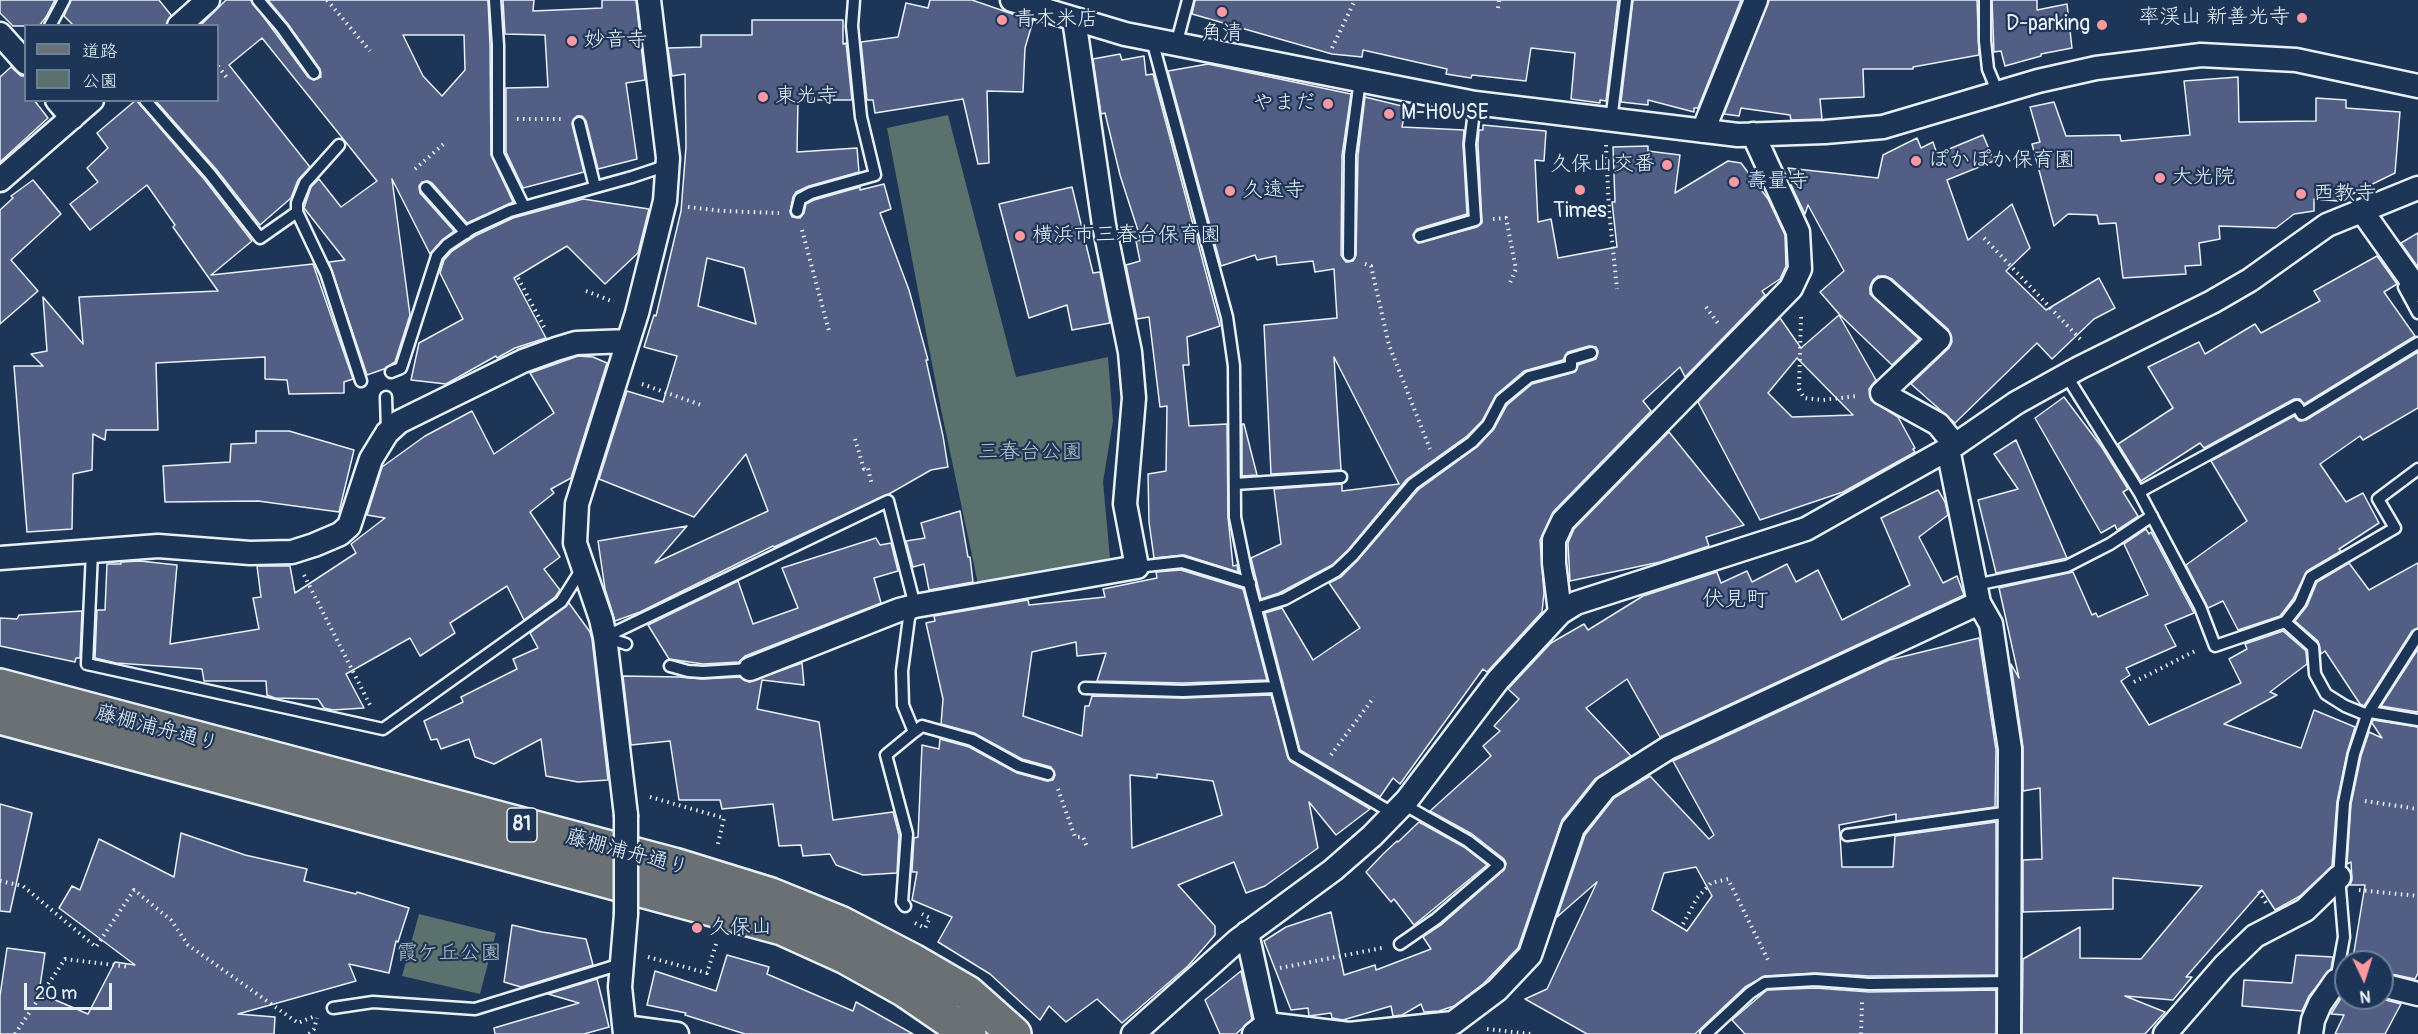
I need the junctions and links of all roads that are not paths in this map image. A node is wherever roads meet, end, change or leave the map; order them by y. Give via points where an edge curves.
1 (64, 0) edge
2 (258, 0) edge
3 (495, 0) edge
4 (649, 0) edge
5 (854, 0) edge
6 (1012, 0) edge
7 (1188, 0) edge
8 (1626, 0) edge
9 (1756, 0) edge
10 (1985, 0) edge
11 (200, 3) edge
12 (1074, 19) junction
13 (51, 24) edge
14 (182, 24) edge
15 (0, 34) edge
16 (1152, 40) junction
17 (1176, 45) junction
18 (24, 61) edge
19 (315, 73) dead end
20 (1360, 80) junction
21 (2418, 86) edge
22 (1998, 93) junction
23 (59, 102) edge
24 (90, 102) edge
25 (147, 102) edge
26 (1475, 104) junction
27 (72, 118) junction
28 (1611, 121) junction
29 (579, 123) road end
30 (1703, 131) junction
31 (1753, 134) junction
32 (339, 145) dead end
33 (668, 165) junction
34 (0, 180) edge
35 (596, 187) junction
36 (426, 188) road end
37 (2418, 188) edge
38 (524, 207) junction
39 (797, 211) road end
40 (2362, 211) junction
41 (297, 212) junction
42 (466, 233) junction
43 (1420, 236) dead end
44 (1349, 255) road end
45 (2414, 284) edge
46 (1883, 289) dead end
47 (2418, 313) edge
48 (628, 340) junction
49 (2418, 343) edge
50 (1591, 353) dead end
51 (391, 372) dead end
52 (2066, 375) junction
53 (361, 381) dead end
54 (386, 398) dead end
55 (387, 433) junction
56 (1951, 447) junction
57 (2418, 469) edge
58 (1341, 477) dead end
59 (1235, 484) junction
60 (2139, 492) junction
61 (2152, 516) junction
62 (92, 552) junction
63 (0, 558) edge
64 (583, 567) junction
65 (1137, 567) junction
66 (1250, 583) junction
67 (1977, 594) junction
68 (915, 606) junction
69 (1256, 608) junction
70 (1560, 613) junction
71 (2285, 622) junction
72 (2418, 635) edge
73 (616, 640) junction
74 (670, 666) dead end
75 (750, 669) joint
76 (0, 686) edge
77 (1276, 687) junction
78 (1085, 688) dead end
79 (2368, 713) junction
80 (0, 717) edge
81 (2418, 720) edge
82 (914, 732) junction
83 (1048, 774) road end
84 (1398, 809) junction
85 (2010, 812) junction
86 (1847, 835) dead end
87 (2340, 882) junction
88 (905, 906) dead end
89 (1247, 933) junction
90 (1400, 944) road end
91 (2343, 950) edge
92 (622, 957) junction
93 (2010, 982) junction
94 (2394, 988) edge
95 (2334, 991) edge
96 (2418, 994) edge
97 (333, 1008) dead end
98 (1261, 1029) edge
99 (625, 1030) edge
100 (677, 1034) edge
101 (969, 1034) edge
102 (1014, 1034) edge
103 (1133, 1034) edge
104 (1706, 1034) edge
105 (2010, 1034) edge
106 (2165, 1034) edge
107 (2311, 1034) edge

1 - 13 lane
2 - 19 lane
3 - 38 lane via 498,154
4 - 33 street
5 - 39 lane via 852,26 861,117 875,175 811,193 800,200
6 - 12 street
7 - 17 lane
8 - 28 lane
9 - 30 street
10 - 22 lane via 1987,60
11 - 14 street
12 - 16 street
12 - 65 street via 1104,225 1130,352 1134,398 1125,504
15 - 18 street
16 - 17 street
16 - 59 lane via 1227,317 1234,366
17 - 20 street
20 - 26 street
20 - 44 lane via 1350,155
21 - 22 street via 2296,60 2201,55 2096,68
22 - 31 street via 1883,127
23 - 27 street
24 - 27 street
25 - 41 lane via 260,238
26 - 28 street
26 - 43 lane via 1470,144 1474,220
27 - 34 street
28 - 30 street
29 - 35 lane
30 - 31 street
31 - 70 street via 1798,232 1800,269 1791,288 1563,521 1554,540
32 - 41 lane via 305,183
33 - 35 lane
33 - 48 street via 665,201
35 - 38 lane
36 - 42 lane
37 - 40 street
38 - 42 lane
40 - 45 street
40 - 52 street via 2327,225 2212,302
41 - 53 lane via 326,273
42 - 51 lane via 437,256 401,368
45 - 47 lane via 2402,284
46 - 56 street via 1939,339 1882,393 1938,424
48 - 55 street via 576,343 522,361 399,422
48 - 64 street via 577,504 575,543
49 - 60 lane via 2302,414 2298,406
50 - 69 lane via 1571,359 1571,366 1529,377 1501,400 1488,426 1413,484 1336,571 1285,599
52 - 56 street
52 - 60 lane
54 - 55 lane
55 - 62 street via 371,459 349,526 339,534 292,552 158,546
56 - 67 street
56 - 70 street via 1806,529 1576,603
57 - 71 lane via 2378,500 2395,528 2311,576 2300,603
58 - 59 lane
59 - 66 lane via 1235,517
60 - 61 lane
61 - 67 lane via 2067,566
61 - 71 lane via 2200,607 2215,646
62 - 63 street
62 - 64 lane via 87,664 383,729 561,602
64 - 73 street
65 - 66 lane via 1182,562
65 - 68 street
66 - 69 lane
67 - 85 street via 1991,624 2002,689 2010,748
67 - 98 street via 1668,748 1605,788 1573,828 1530,956 1458,1024 1349,1034
68 - 73 lane via 888,501
68 - 75 street
68 - 82 lane via 909,618 902,671 903,705
69 - 77 lane
70 - 84 street via 1498,680
71 - 79 lane via 2313,647 2315,674 2326,694 2345,706
72 - 79 lane
73 - 92 street, bridge via 626,815
74 - 75 lane via 703,672
76 - 102 main road, 藤棚浦舟通り / 81 via 674,865 771,895 840,923 914,960 968,993
77 - 78 lane via 1183,691
77 - 84 lane via 1294,755
79 - 81 lane
79 - 87 lane via 2344,798
80 - 101 main road, 藤棚浦舟通り / 81 via 782,928 895,984
82 - 83 lane via 922,726 972,741 1019,766
82 - 88 lane via 886,755 907,834 902,902
84 - 89 street via 1333,870
84 - 90 lane via 1468,841 1499,865
85 - 86 lane
85 - 93 street
87 - 91 lane
87 - 106 street via 2305,910 2254,936
89 - 98 street via 1256,972
89 - 103 street
92 - 97 lane via 475,1009 374,1002
92 - 99 street via 620,987
93 - 104 lane via 1863,984 1815,980 1765,984
93 - 105 street
94 - 96 street
95 - 107 street via 2317,1012
99 - 100 street

